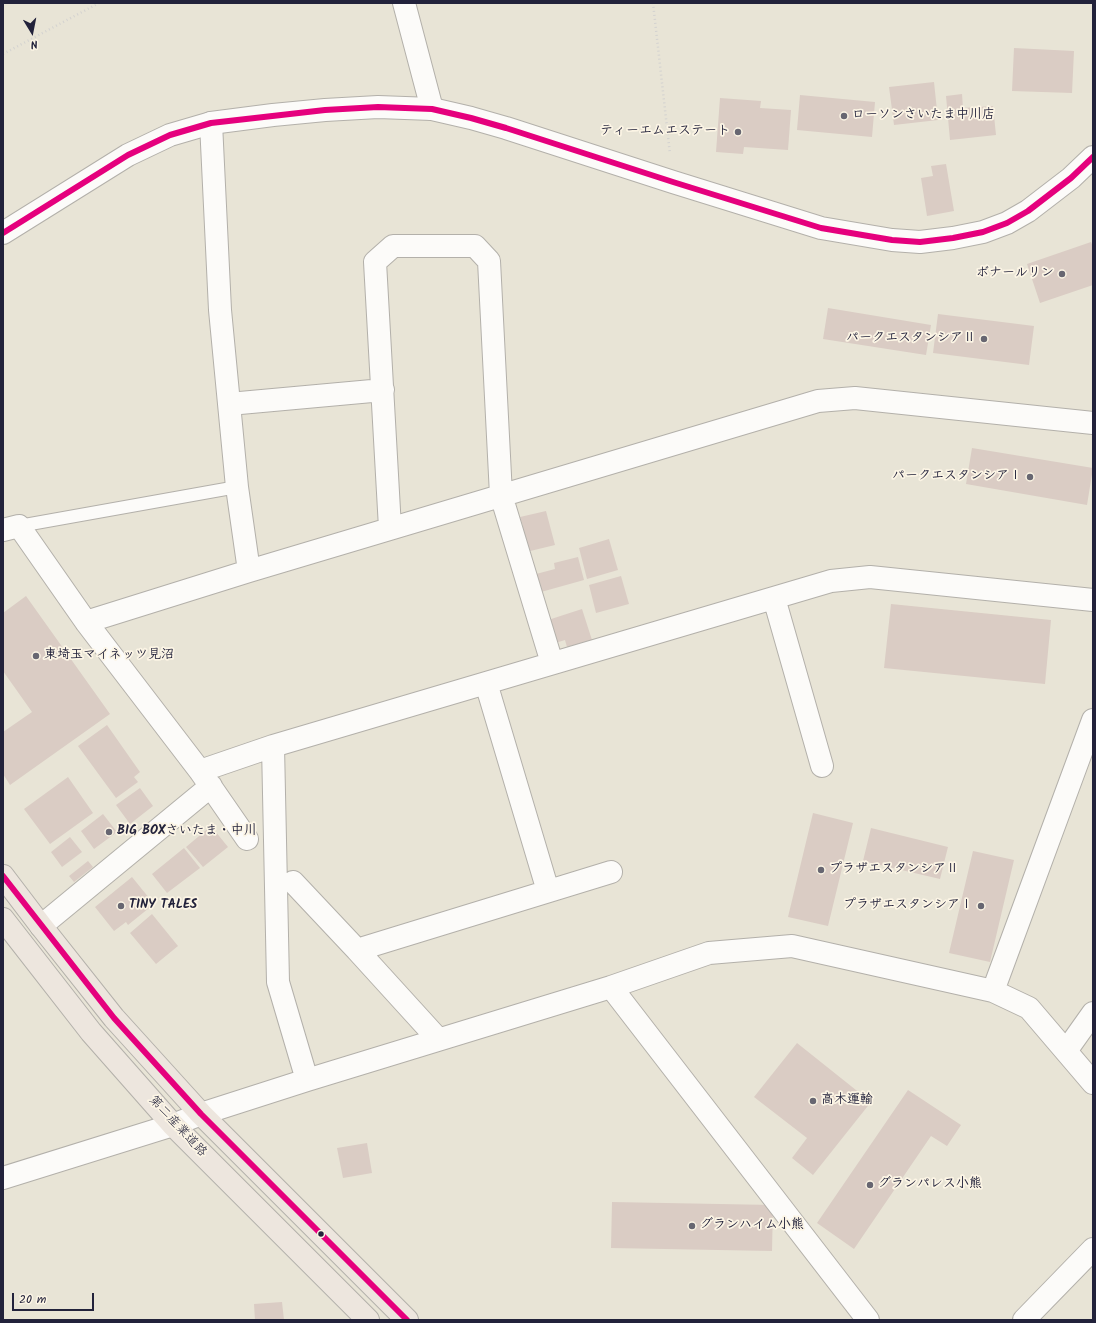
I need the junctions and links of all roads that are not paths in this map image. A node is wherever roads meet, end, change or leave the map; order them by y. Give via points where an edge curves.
1 (404, 3) edge
2 (432, 109) junction
3 (211, 123) junction
4 (1093, 158) edge
5 (3, 233) edge
6 (383, 390) junction
7 (229, 404) junction
8 (1093, 423) edge
9 (237, 487) junction
10 (501, 495) junction
11 (11, 528) edge
12 (390, 528) junction
13 (249, 570) junction
14 (774, 598) junction
15 (1093, 600) edge
16 (86, 622) junction
17 (552, 664) junction
18 (486, 683) junction
19 (1093, 720) edge
20 (273, 746) junction
21 (822, 766) dead end
22 (205, 778) junction
23 (247, 839) dead end
24 (611, 872) dead end
25 (3, 876) edge
26 (294, 882) dead end
27 (548, 891) junction
28 (3, 919) edge
29 (41, 926) junction
30 (357, 950) junction
31 (611, 987) junction
32 (993, 991) junction
33 (1093, 1013) edge
34 (438, 1039) junction
35 (1066, 1051) junction
36 (307, 1080) junction
37 (1093, 1082) edge
38 (201, 1114) junction
39 (173, 1125) junction
40 (3, 1178) edge
41 (1093, 1249) edge
42 (368, 1320) edge
43 (407, 1320) edge
44 (868, 1320) edge
45 (1024, 1320) edge

1 - 2 street
2 - 3 street via 378,107 326,110
2 - 4 street via 506,128 821,228 892,240 920,242 953,238 1007,223 1028,211
3 - 5 street via 170,135 128,155
3 - 7 street via 220,310
6 - 7 street
6 - 10 street via 376,262 392,246 475,246 489,261
6 - 12 street
7 - 9 street
8 - 10 street via 855,398 818,401
9 - 11 lane
9 - 13 street
10 - 12 street
10 - 17 street
11 - 16 street
12 - 13 street
13 - 16 street
14 - 15 street via 831,581 870,577
14 - 17 street
14 - 21 street
16 - 22 street
17 - 18 street
18 - 20 street
18 - 27 street
19 - 32 street
20 - 22 street
20 - 36 street via 278,982
22 - 23 street
22 - 29 street
24 - 27 street
25 - 29 main road, 第二産業道路
26 - 30 street
27 - 30 street
28 - 39 main road, 第二産業道路 via 91,1032
29 - 38 main road, 第二産業道路 via 114,1018
30 - 34 street
31 - 32 street via 709,954 792,946
31 - 34 street
31 - 44 street
32 - 35 street via 1029,1008
33 - 35 street
34 - 36 street
35 - 37 street
36 - 38 street
38 - 39 street
38 - 43 main road, 第二産業道路
39 - 40 street
39 - 42 main road, 第二産業道路
41 - 45 street

